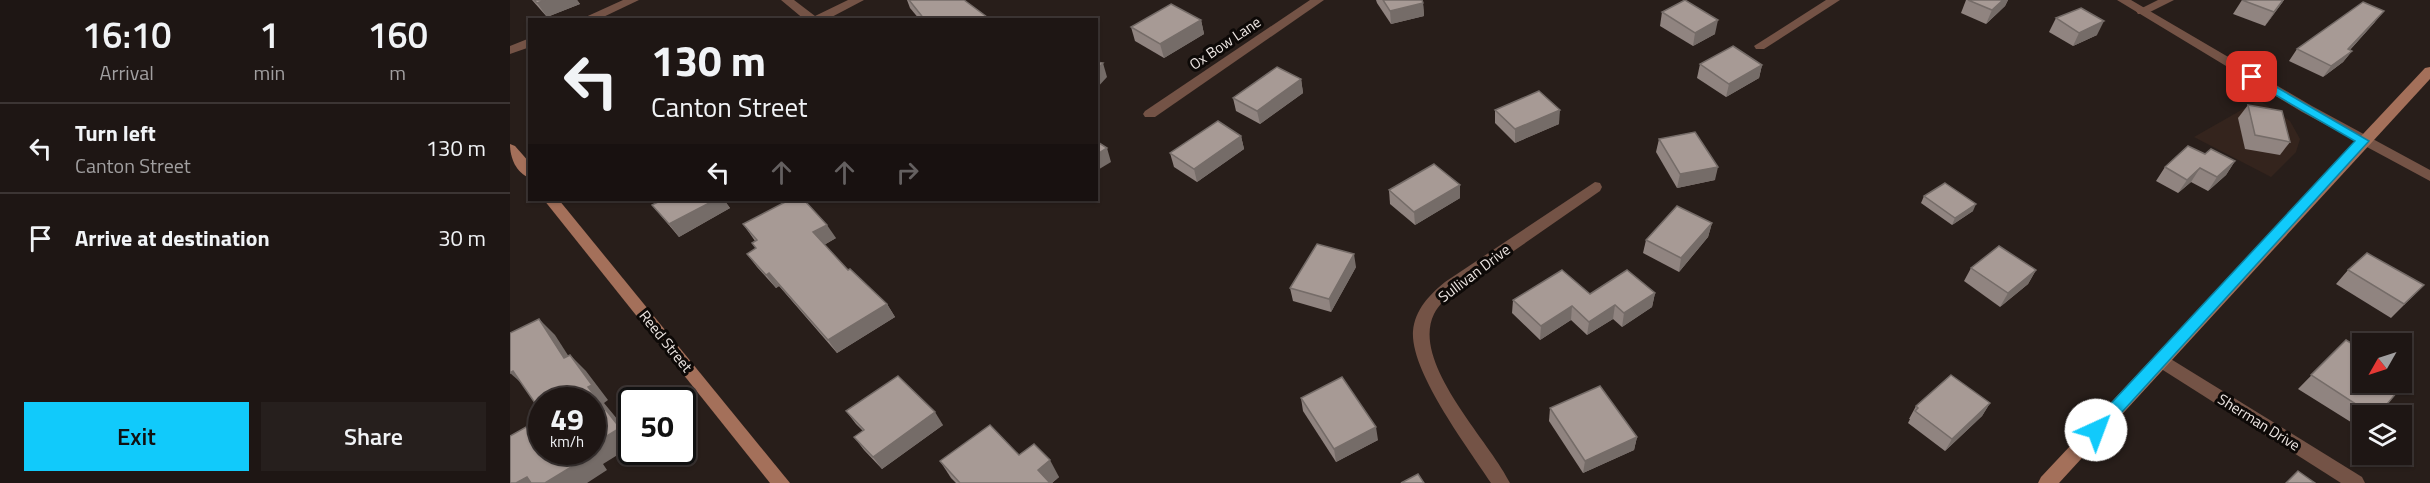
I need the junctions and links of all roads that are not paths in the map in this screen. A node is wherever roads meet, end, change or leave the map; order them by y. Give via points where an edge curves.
1 (633, 0) edge
2 (787, 0) edge
3 (858, 0) edge
4 (1318, 0) edge
5 (1834, 0) edge
6 (2123, 0) edge
7 (2168, 0) edge
8 (2142, 11) junction
9 (590, 18) edge
10 (811, 18) edge
11 (818, 18) edge
12 (528, 43) edge
13 (1760, 46) dead end
14 (510, 50) edge
15 (2430, 70) edge
16 (1150, 114) dead end
17 (2363, 141) junction
18 (510, 149) edge
19 (528, 171) edge
20 (2430, 176) edge
21 (1595, 187) dead end
22 (552, 201) edge
23 (2161, 360) junction
24 (781, 483) edge
25 (1501, 483) edge
26 (2047, 483) edge
27 (2356, 483) edge

1 - 9 street
2 - 10 street
3 - 11 street
4 - 16 street, Ox Bow Lane
5 - 13 street
6 - 8 street
7 - 8 street
8 - 17 street
12 - 14 street
15 - 17 main road
17 - 20 street
17 - 23 main road
18 - 19 main road
21 - 25 street, Sullivan Drive via 1453,285 1424,317 1421,336 1425,358
22 - 24 main road, Reed Street
23 - 26 main road
23 - 27 street, Sherman Drive

